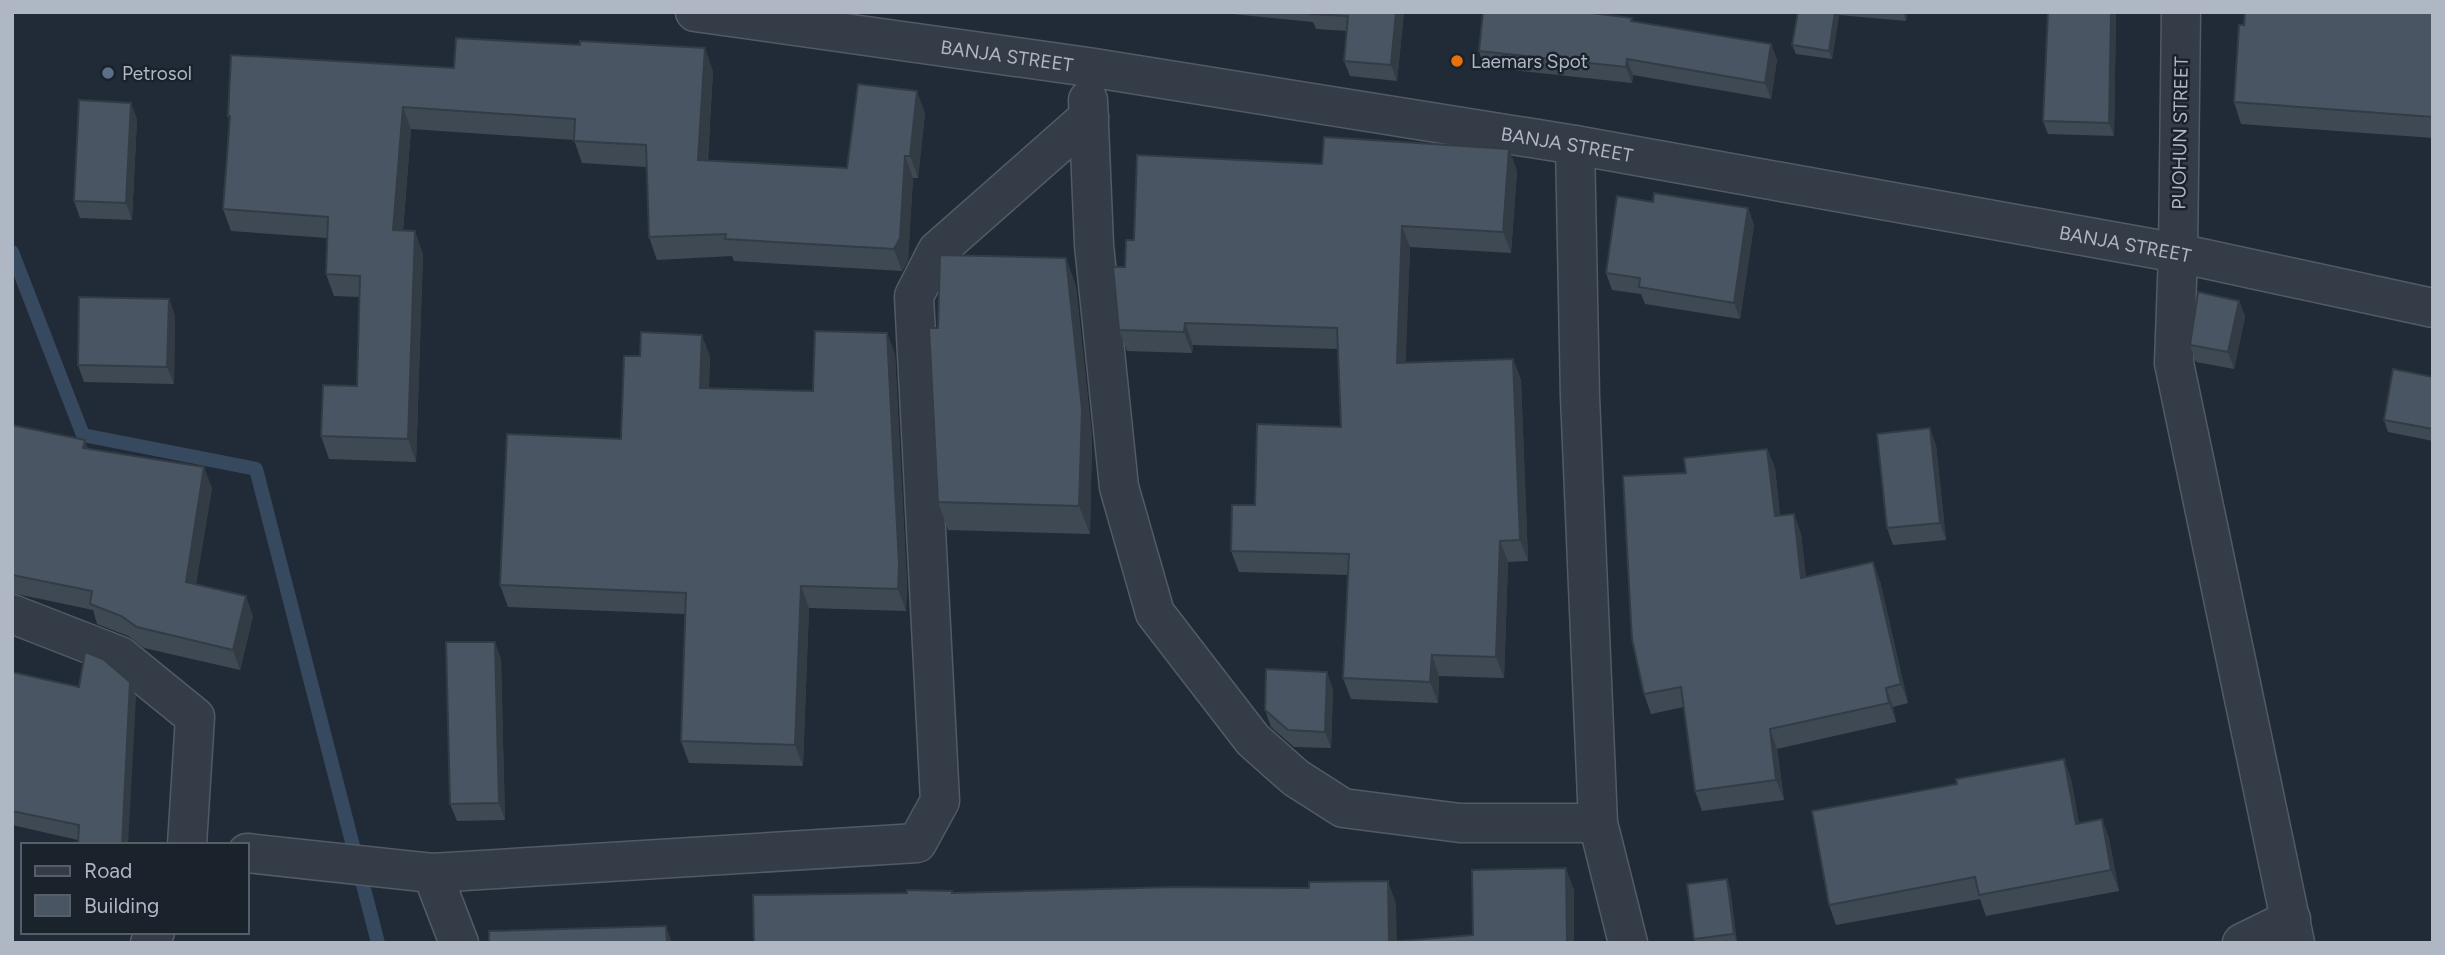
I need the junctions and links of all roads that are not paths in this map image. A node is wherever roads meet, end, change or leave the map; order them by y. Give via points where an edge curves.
1 (695, 12) edge
2 (2181, 12) edge
3 (1088, 67) junction
4 (1089, 117) junction
5 (1575, 145) junction
6 (2178, 253) junction
7 (2433, 308) edge
8 (12, 614) edge
9 (1598, 823) junction
10 (187, 843) edge
11 (248, 853) edge
12 (432, 873) junction
13 (2293, 931) edge
14 (459, 943) edge
15 (1628, 943) edge
16 (2242, 943) edge

1 - 3 street, BANJA STREET
2 - 6 street, PUOHUN STREET
3 - 4 street
3 - 5 street, BANJA STREET
4 - 9 street via 1094,245 1119,487 1155,613 1253,740 1296,778 1343,808 1460,823
4 - 12 street via 937,251 914,296 940,801 916,843
5 - 6 street, BANJA STREET
5 - 9 street via 1580,397
6 - 7 street, BANJA STREET
6 - 13 street, PUOHUN STREET via 2174,363
8 - 10 street via 120,656 195,717
9 - 15 street
11 - 12 street
12 - 14 street
13 - 16 street

